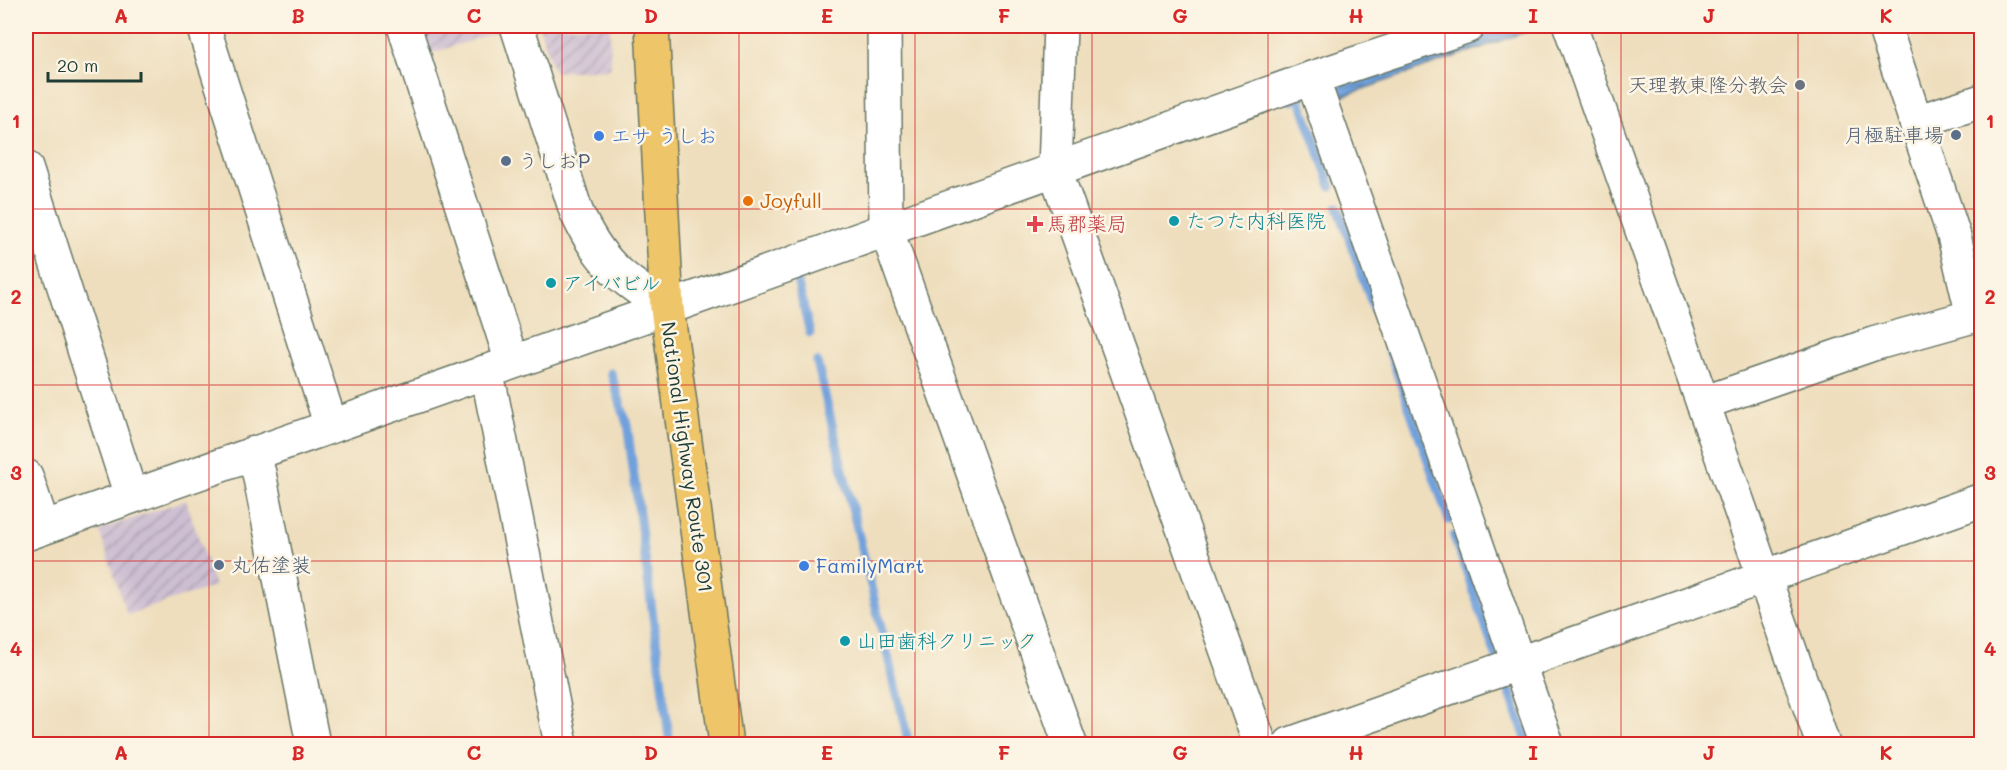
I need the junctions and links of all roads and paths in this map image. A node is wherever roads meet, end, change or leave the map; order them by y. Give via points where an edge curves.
1 (202, 26) edge
2 (404, 26) edge
3 (517, 26) edge
4 (652, 26) edge
5 (884, 26) edge
6 (1060, 26) edge
7 (1468, 26) edge
8 (1570, 26) edge
9 (1884, 26) edge
10 (1312, 78) junction
11 (1982, 101) edge
12 (1916, 122) junction
13 (26, 168) edge
14 (1055, 170) junction
15 (886, 230) junction
16 (667, 308) junction
17 (498, 367) junction
18 (1703, 403) junction
19 (331, 426) junction
20 (251, 454) junction
21 (26, 476) edge
22 (131, 496) junction
23 (1982, 500) edge
24 (34, 531) edge
25 (1764, 577) junction
26 (1519, 664) junction
27 (313, 744) edge
28 (561, 744) edge
29 (726, 744) edge
30 (1070, 744) edge
31 (1260, 744) edge
32 (1290, 744) edge
33 (1548, 744) edge
34 (1823, 744) edge

1 - 19 street
2 - 17 street
3 - 16 street via 587,236 622,278
4 - 16 highway, National Highway Route 301
5 - 15 street
6 - 14 street
7 - 10 street
8 - 18 street
9 - 12 street
10 - 14 street
10 - 26 street
11 - 12 street
12 - 18 street via 1954,236 1973,316 1873,344
13 - 22 street
14 - 15 street
14 - 31 street
15 - 16 street
15 - 30 street
16 - 17 street
16 - 29 highway, National Highway Route 301
17 - 19 street
17 - 28 street via 491,392
18 - 25 street
19 - 20 street
20 - 22 street
20 - 27 street via 259,474
21 - 24 street
22 - 24 street
23 - 25 street
25 - 26 street
25 - 34 street
26 - 32 street
26 - 33 street

